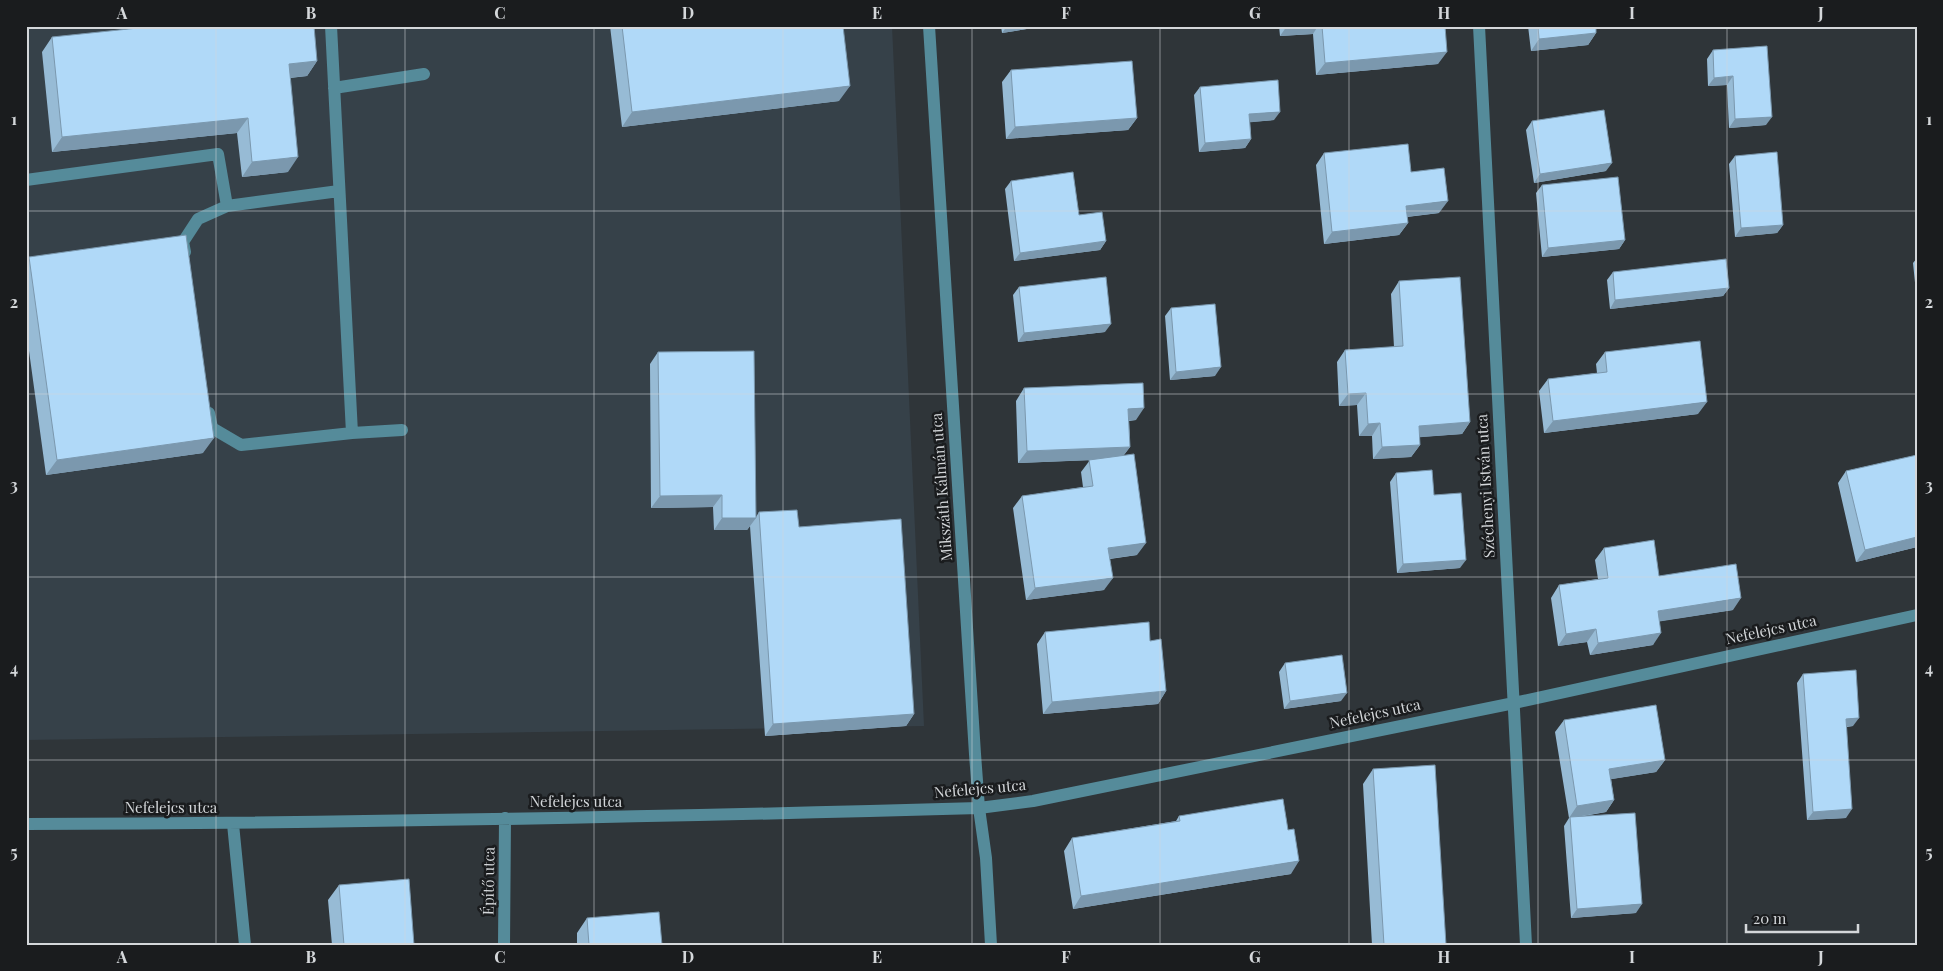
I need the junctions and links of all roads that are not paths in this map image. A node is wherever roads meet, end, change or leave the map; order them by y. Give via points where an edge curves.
1 (331, 26) edge
2 (929, 26) edge
3 (1478, 26) edge
4 (424, 74) dead end
5 (334, 88) junction
6 (26, 180) edge
7 (339, 191) junction
8 (227, 206) junction
9 (186, 262) edge
10 (207, 399) edge
11 (402, 430) dead end
12 (352, 433) junction
13 (1917, 615) edge
14 (1514, 703) junction
15 (979, 808) junction
16 (506, 818) junction
17 (26, 824) edge
18 (233, 824) junction
19 (245, 945) edge
20 (504, 945) edge
21 (991, 945) edge
22 (1526, 945) edge

1 - 5 street
2 - 15 street, Mikszáth Kálmán utca
3 - 14 street, Széchenyi István utca
4 - 5 street
5 - 7 street
6 - 8 street via 218,154
7 - 8 street
7 - 12 street
8 - 9 street via 198,220 184,242
10 - 12 street via 212,428 241,445
11 - 12 street
13 - 14 street, Nefelejcs utca
14 - 15 street, Nefelejcs utca via 1033,801
14 - 22 street, Széchenyi István utca
15 - 16 street, Nefelejcs utca via 637,818
15 - 21 street, Mikszáth Kálmán utca via 986,858
16 - 18 street, Nefelejcs utca
16 - 20 street, Építő utca
17 - 18 street, Nefelejcs utca
18 - 19 street

